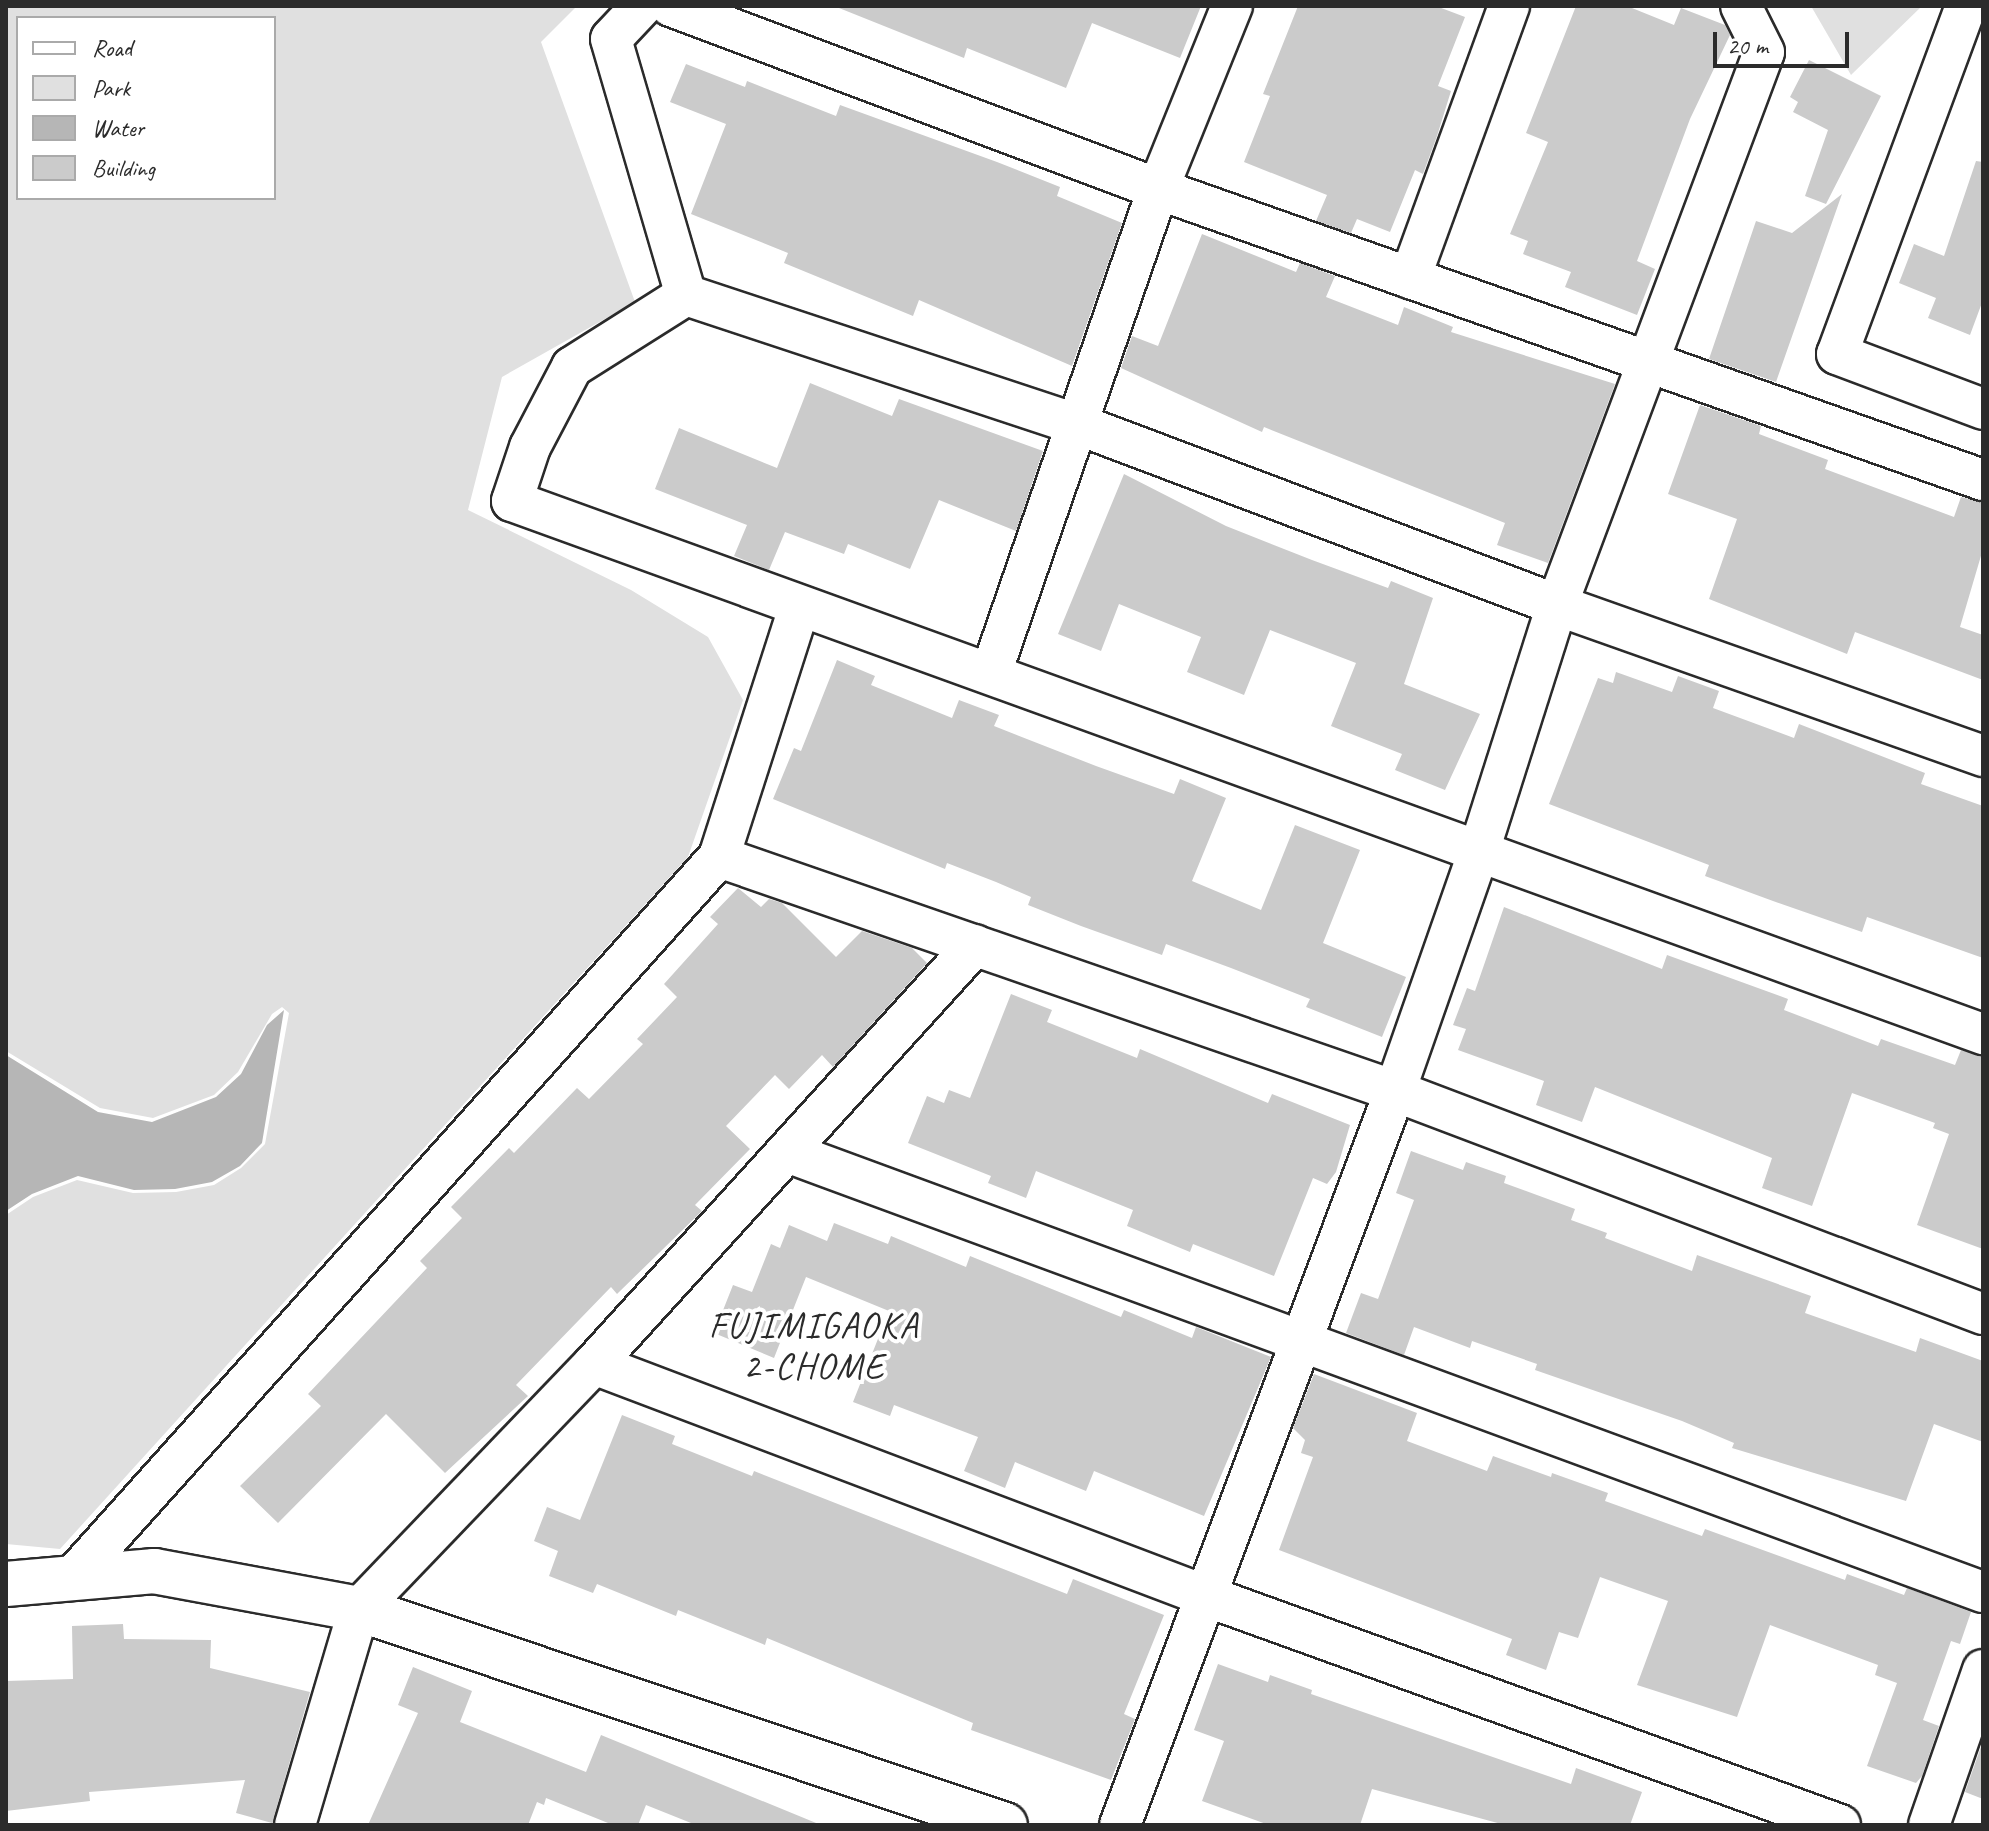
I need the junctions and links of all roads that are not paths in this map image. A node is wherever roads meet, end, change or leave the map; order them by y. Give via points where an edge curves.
1 (642, 6) edge
2 (671, 6) edge
3 (1232, 6) edge
4 (1509, 6) edge
5 (1741, 6) edge
6 (1966, 6) edge
7 (1158, 189) junction
8 (1410, 278) junction
9 (686, 295) junction
10 (1650, 363) junction
11 (1983, 409) edge
12 (1077, 424) junction
13 (1983, 480) edge
14 (1557, 605) junction
15 (799, 608) junction
16 (991, 673) junction
17 (1983, 756) edge
18 (1479, 851) junction
19 (719, 857) junction
20 (975, 945) junction
21 (1983, 1034) edge
22 (1395, 1091) junction
23 (787, 1152) junction
24 (1983, 1314) edge
25 (1302, 1338) junction
26 (594, 1364) junction
27 (72, 1578) junction
28 (6, 1584) edge
29 (1983, 1592) edge
30 (1206, 1596) junction
31 (359, 1609) junction
32 (1983, 1670) edge
33 (295, 1825) edge
34 (1005, 1825) edge
35 (1120, 1825) edge
36 (1840, 1825) edge
37 (1929, 1825) edge

1 - 9 street via 611,39
2 - 7 street
3 - 7 street
4 - 8 street
5 - 10 street via 1764,52
6 - 11 street via 1837,354
7 - 8 street
7 - 12 street
8 - 10 street
9 - 12 street
9 - 15 street via 572,367 530,447 512,501
10 - 13 street
10 - 14 street
12 - 14 street
12 - 16 street
14 - 17 street
14 - 18 street
15 - 16 street
15 - 19 street
16 - 18 street
18 - 21 street
18 - 22 street
19 - 20 street
19 - 27 street
20 - 22 street
20 - 23 street
22 - 24 street
22 - 25 street
23 - 25 street
23 - 26 street
25 - 29 street
25 - 30 street
26 - 30 street
26 - 31 street
27 - 28 street
27 - 31 street via 154,1571
30 - 35 street
30 - 36 street
31 - 33 street
31 - 34 street
32 - 37 street

